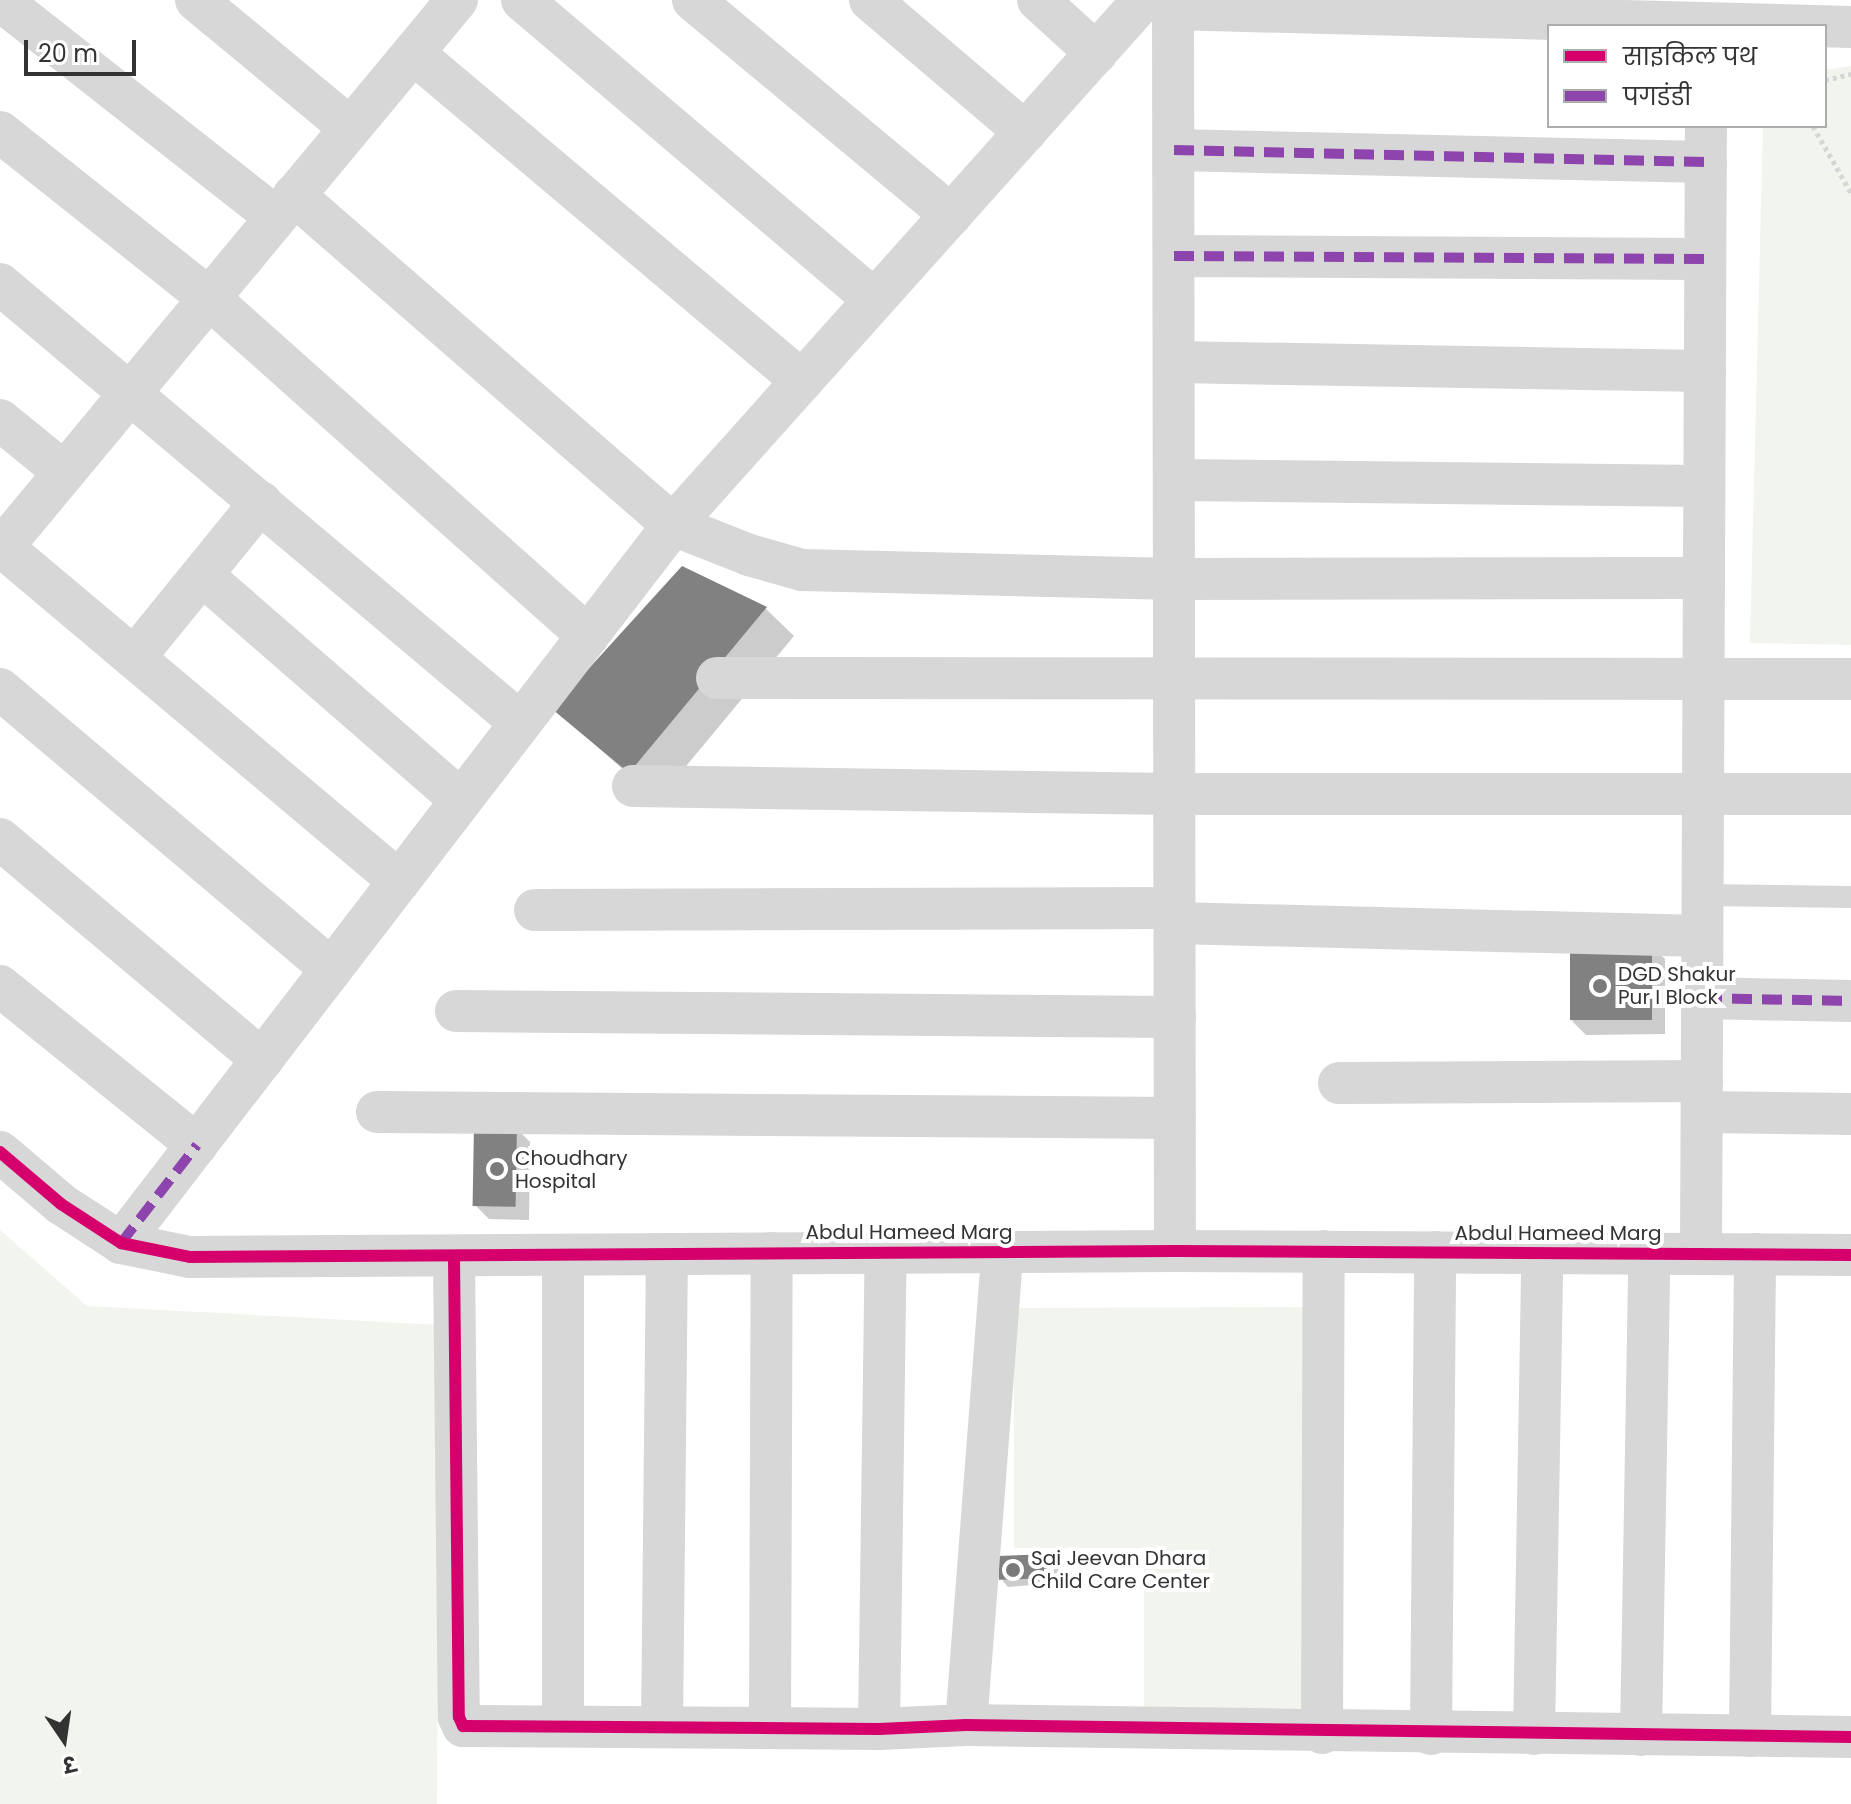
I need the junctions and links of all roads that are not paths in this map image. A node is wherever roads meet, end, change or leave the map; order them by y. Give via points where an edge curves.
1 (0, 0) edge
2 (196, 0) edge
3 (457, 0) edge
4 (522, 0) edge
5 (693, 0) edge
6 (870, 0) edge
7 (1038, 0) edge
8 (1163, 3) edge
9 (1848, 18) edge
10 (1682, 24) edge
11 (1727, 24) edge
12 (413, 53) junction
13 (1096, 53) junction
14 (350, 128) junction
15 (0, 132) edge
16 (1025, 132) junction
17 (1706, 144) edge
18 (1174, 150) junction
19 (285, 206) junction
20 (951, 215) junction
21 (1174, 256) junction
22 (1705, 259) junction
23 (0, 284) edge
24 (209, 298) junction
25 (874, 300) junction
26 (1174, 362) junction
27 (1705, 371) junction
28 (802, 381) junction
29 (131, 392) junction
30 (0, 420) edge
31 (64, 472) junction
32 (1175, 480) junction
33 (1704, 486) junction
34 (261, 502) junction
35 (673, 525) junction
36 (1, 548) edge
37 (202, 575) junction
38 (1704, 578) junction
39 (1175, 579) junction
40 (588, 636) junction
41 (134, 658) junction
42 (717, 678) dead end
43 (1175, 678) junction
44 (1704, 679) junction
45 (1851, 679) edge
46 (0, 689) edge
47 (521, 723) junction
48 (633, 786) dead end
49 (1174, 794) junction
50 (1703, 794) junction
51 (1851, 794) edge
52 (461, 800) junction
53 (0, 839) edge
54 (399, 881) junction
55 (1702, 895) junction
56 (1851, 897) edge
57 (535, 910) dead end
58 (1175, 916) junction
59 (1702, 936) junction
60 (331, 969) junction
61 (0, 986) edge
62 (1702, 998) junction
63 (1851, 1001) edge
64 (456, 1011) dead end
65 (1175, 1017) junction
66 (262, 1060) junction
67 (1339, 1083) dead end
68 (1702, 1096) junction
69 (377, 1112) dead end
70 (1851, 1114) edge
71 (1175, 1118) junction
72 (197, 1145) junction
73 (0, 1152) edge
74 (121, 1243) junction
75 (1175, 1251) junction
76 (1324, 1251) junction
77 (886, 1252) junction
78 (1002, 1252) junction
79 (1435, 1252) junction
80 (772, 1253) junction
81 (1542, 1253) junction
82 (1649, 1253) junction
83 (667, 1254) junction
84 (1701, 1254) junction
85 (1755, 1254) junction
86 (563, 1255) junction
87 (1851, 1255) edge
88 (454, 1258) junction
89 (966, 1725) junction
90 (563, 1726) junction
91 (662, 1727) junction
92 (770, 1728) junction
93 (879, 1729) junction
94 (1322, 1733) junction
95 (1431, 1734) junction
96 (1534, 1734) junction
97 (1641, 1735) junction
98 (1750, 1736) junction
99 (1851, 1737) edge

1 - 19 street
2 - 14 street
3 - 12 street
4 - 25 street
5 - 20 street
6 - 16 street
7 - 13 street
8 - 10 street
8 - 13 street
8 - 18 street
9 - 11 street
12 - 14 street
12 - 28 street
13 - 16 street
14 - 19 street
15 - 24 street
16 - 20 street
17 - 18 street
17 - 22 street
18 - 21 street
19 - 24 street
19 - 35 street
20 - 25 street
21 - 22 street
21 - 26 street
22 - 27 street
23 - 29 street
24 - 29 street
24 - 40 street
25 - 28 street
26 - 27 street
26 - 32 street
27 - 33 street
28 - 35 street
29 - 31 street
29 - 34 street
30 - 31 street
31 - 36 street
32 - 33 street
32 - 39 street
33 - 38 street
34 - 37 street
34 - 47 street
35 - 39 street via 802,570
35 - 40 street
36 - 41 street
37 - 41 street
37 - 52 street
38 - 39 street
38 - 44 street
39 - 43 street
40 - 47 street
41 - 54 street
42 - 43 street
43 - 44 street
43 - 49 street
44 - 45 street
44 - 50 street
46 - 60 street
47 - 52 street
48 - 49 street
49 - 50 street
49 - 58 street
50 - 51 street
50 - 55 street
52 - 54 street
53 - 66 street
54 - 60 street
55 - 56 lane
55 - 59 street
57 - 58 street
58 - 59 street
58 - 65 street
59 - 62 street
60 - 66 street
61 - 72 street
62 - 63 street
62 - 68 street
64 - 65 street
65 - 71 street
66 - 72 street
67 - 68 street
68 - 70 street
68 - 84 street
69 - 71 street
71 - 75 street
72 - 74 street
73 - 74 street, Abdul Hameed Marg via 61,1204
74 - 88 street, Abdul Hameed Marg via 190,1257
75 - 76 street, Abdul Hameed Marg
75 - 78 street, Abdul Hameed Marg
76 - 79 street, Abdul Hameed Marg
76 - 94 street
77 - 78 street, Abdul Hameed Marg
77 - 80 street, Abdul Hameed Marg
77 - 93 street
78 - 89 street
79 - 81 street, Abdul Hameed Marg
79 - 95 street
80 - 83 street, Abdul Hameed Marg
80 - 92 street
81 - 82 street, Abdul Hameed Marg
81 - 96 street
82 - 84 street, Abdul Hameed Marg
82 - 97 street
83 - 86 street, Abdul Hameed Marg
83 - 91 street
84 - 85 street, Abdul Hameed Marg
85 - 87 street, Abdul Hameed Marg
85 - 98 street
86 - 88 street, Abdul Hameed Marg
86 - 90 street
88 - 90 street via 459,1721 467,1727
89 - 93 street
89 - 94 street
90 - 91 street
91 - 92 street
92 - 93 street
94 - 95 street
95 - 96 street
96 - 97 street
97 - 98 street
98 - 99 street

